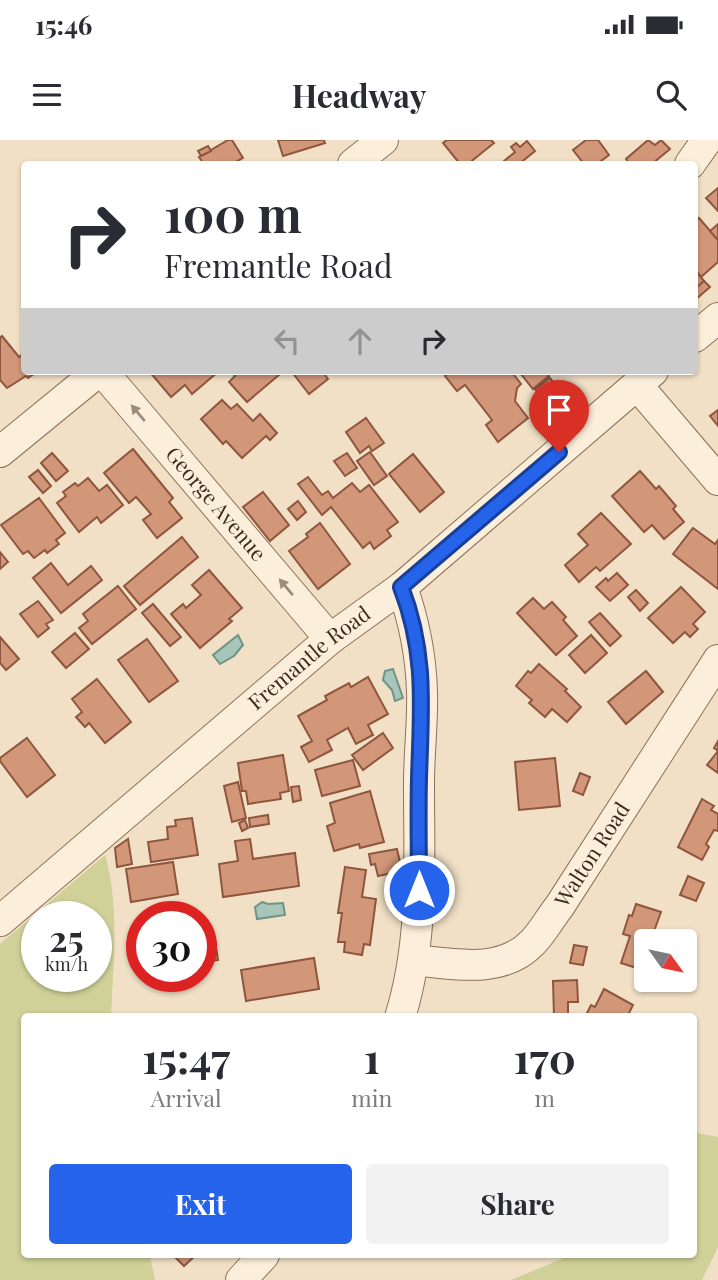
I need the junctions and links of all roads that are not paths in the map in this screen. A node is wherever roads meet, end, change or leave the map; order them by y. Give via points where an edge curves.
1 (383, 140) edge
2 (707, 140) edge
3 (356, 161) edge
4 (692, 161) edge
5 (718, 318) edge
6 (698, 335) edge
7 (95, 375) edge
8 (103, 375) edge
9 (645, 378) edge
10 (0, 452) edge
11 (718, 480) edge
12 (401, 587) junction
13 (330, 639) junction
14 (718, 660) edge
15 (0, 921) edge
16 (414, 960) junction
17 (401, 1013) edge
18 (261, 1258) edge
19 (241, 1280) edge

1 - 3 street
2 - 4 street
5 - 6 street
7 - 10 street
13 -> 8 street, George Avenue
9 - 11 street
9 - 12 street, Fremantle Road
12 - 13 street, Fremantle Road
12 - 16 street via 413,619 422,692
13 - 15 street, Fremantle Road
14 - 16 street, Walton Road via 533,942 515,957 491,965
16 - 17 street
18 - 19 street

